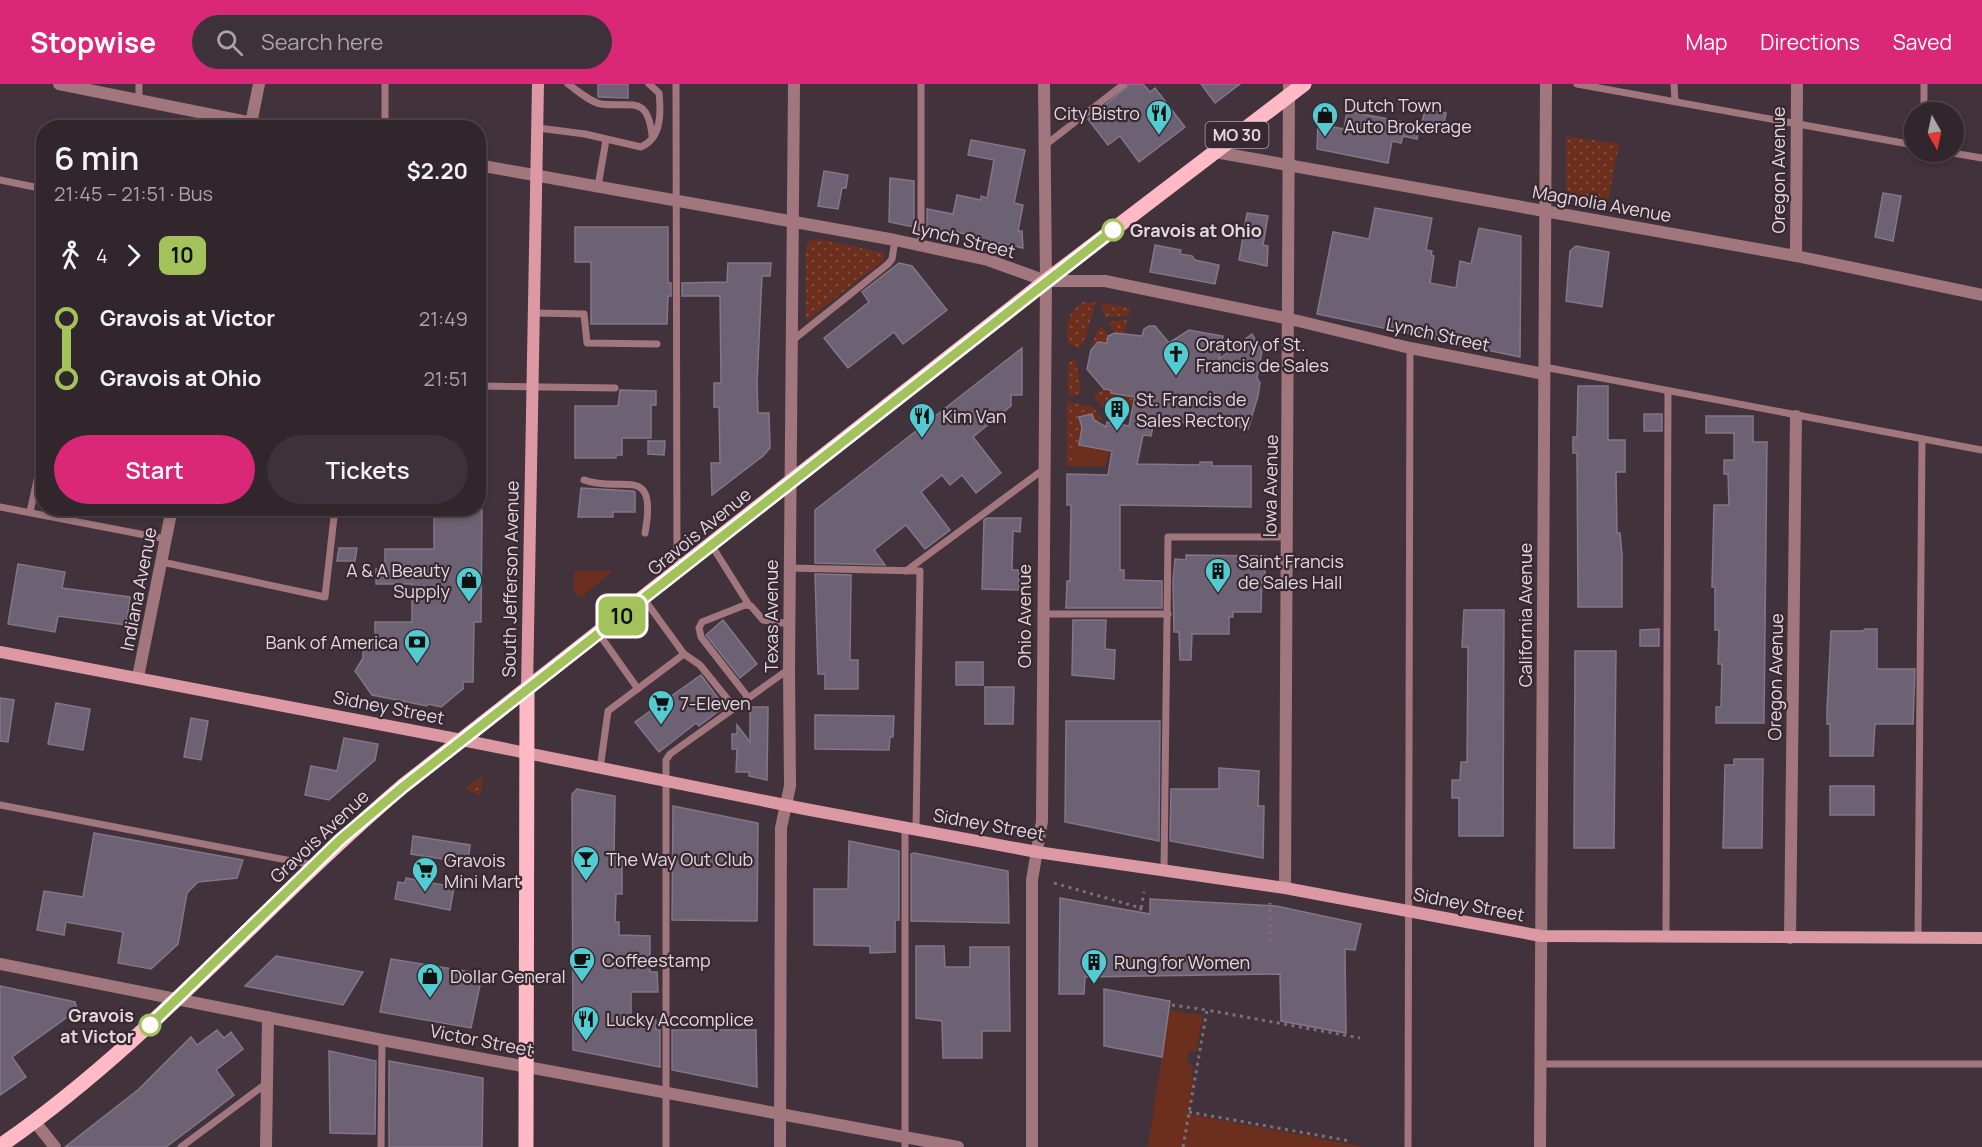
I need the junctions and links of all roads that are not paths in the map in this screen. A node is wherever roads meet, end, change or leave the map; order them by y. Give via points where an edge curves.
1 (59, 84) edge
2 (139, 84) edge
3 (260, 84) edge
4 (385, 84) edge
5 (538, 84) edge
6 (568, 84) edge
7 (650, 84) edge
8 (676, 84) edge
9 (794, 84) edge
10 (921, 84) edge
11 (1044, 84) edge
12 (1124, 84) edge
13 (1304, 84) edge
14 (1546, 84) edge
15 (1577, 84) edge
16 (1674, 84) edge
17 (1797, 84) edge
18 (1924, 84) edge
19 (1289, 90) edge
20 (139, 100) junction
21 (1676, 101) junction
22 (1924, 102) edge
23 (228, 120) edge
24 (251, 120) edge
25 (385, 120) edge
26 (1797, 122) junction
27 (538, 128) junction
28 (653, 138) junction
29 (606, 140) junction
30 (1904, 143) edge
31 (1044, 146) junction
32 (1215, 152) junction
33 (1964, 155) edge
34 (1982, 158) edge
35 (486, 166) edge
36 (1289, 167) junction
37 (537, 176) junction
38 (0, 180) edge
39 (598, 186) junction
40 (36, 187) edge
41 (675, 201) junction
42 (1545, 211) junction
43 (793, 223) junction
44 (895, 240) junction
45 (921, 246) junction
46 (1796, 256) junction
47 (1046, 281) junction
48 (1982, 295) edge
49 (535, 313) junction
50 (1290, 319) junction
51 (792, 340) junction
52 (657, 344) dead end
53 (1410, 348) junction
54 (1544, 370) junction
55 (486, 386) edge
56 (534, 386) junction
57 (615, 388) dead end
58 (1668, 392) junction
59 (1796, 416) junction
60 (1922, 439) junction
61 (1982, 450) edge
62 (1044, 469) junction
63 (584, 480) dead end
64 (790, 483) junction
65 (36, 485) edge
66 (0, 507) edge
67 (30, 512) junction
68 (36, 513) edge
69 (50, 516) edge
70 (170, 516) edge
71 (334, 516) edge
72 (645, 533) dead end
73 (1287, 537) junction
74 (166, 539) junction
75 (712, 546) junction
76 (162, 562) junction
77 (789, 568) junction
78 (906, 571) junction
79 (677, 574) junction
80 (644, 599) junction
81 (748, 605) junction
82 (1041, 614) junction
83 (1168, 614) junction
84 (789, 624) junction
85 (599, 634) junction
86 (0, 652) edge
87 (684, 654) junction
88 (789, 669) junction
89 (138, 677) junction
90 (527, 688) junction
91 (638, 689) junction
92 (747, 696) junction
93 (733, 706) junction
94 (462, 740) junction
95 (528, 755) junction
96 (600, 769) junction
97 (664, 781) junction
98 (0, 806) edge
99 (785, 806) junction
100 (910, 828) junction
101 (1037, 852) junction
102 (314, 865) junction
103 (1164, 871) junction
104 (1285, 888) junction
105 (1409, 911) junction
106 (1541, 936) junction
107 (1666, 938) junction
108 (1791, 938) junction
109 (1918, 938) junction
110 (1982, 938) edge
111 (0, 964) edge
112 (176, 999) junction
113 (268, 1017) junction
114 (382, 1040) junction
115 (1540, 1064) junction
116 (1982, 1064) edge
117 (527, 1067) junction
118 (267, 1083) junction
119 (666, 1093) junction
120 (780, 1115) junction
121 (35, 1122) junction
122 (904, 1142) edge
123 (0, 1146) edge
124 (54, 1147) edge
125 (181, 1147) edge
126 (266, 1147) edge
127 (381, 1147) edge
128 (526, 1147) edge
129 (666, 1147) edge
130 (780, 1147) edge
131 (958, 1147) edge
132 (1032, 1147) edge
133 (1408, 1147) edge
134 (1540, 1147) edge

1 - 20 street
2 - 20 lane
3 - 24 street
4 - 25 lane
5 - 27 street, South Jefferson Avenue
6 - 28 lane via 599,104 634,103 642,107
7 - 28 lane via 659,93 661,115
8 - 41 lane
9 - 43 street, Texas Avenue
10 - 45 lane
11 - 31 street, Ohio Avenue
12 - 31 lane
13 - 19 main road, Gravois Avenue / MO 30
14 - 42 street, California Avenue
15 - 21 lane
16 - 21 lane
17 - 26 street, Oregon Avenue
18 - 22 lane
19 - 32 main road, Gravois Avenue / MO 30
19 - 36 street, Iowa Avenue
20 - 23 street
21 - 26 lane
26 - 30 lane
26 - 46 street, Oregon Avenue
27 - 29 lane
27 - 37 street, South Jefferson Avenue
28 - 29 lane via 641,147
29 - 39 lane
31 - 47 street, Ohio Avenue
32 - 36 street, Magnolia Avenue
32 - 47 main road, Gravois Avenue / MO 30
33 - 34 lane
35 - 37 street, Lynch Street
36 - 42 street, Magnolia Avenue
36 - 50 street, Iowa Avenue
37 - 39 street, Lynch Street
37 - 49 street, South Jefferson Avenue
38 - 40 lane
39 - 41 street, Lynch Street
41 - 43 street, Lynch Street
41 - 79 lane
42 - 46 street, Magnolia Avenue
42 - 54 street, California Avenue
43 - 44 street, Lynch Street
43 - 51 street, Texas Avenue
44 - 45 street, Lynch Street
44 - 51 lane via 888,264
45 - 47 street, Lynch Street via 988,260
46 - 48 street, Magnolia Avenue
47 - 50 street, Lynch Street via 1105,281
47 - 62 street, Ohio Avenue
47 - 64 main road, Gravois Avenue / MO 30
49 - 52 lane via 584,314 587,343
49 - 56 street, South Jefferson Avenue
50 - 53 street, Lynch Street
50 - 73 street, Iowa Avenue
51 - 64 street, Texas Avenue
53 - 54 street, Lynch Street
53 - 105 lane
54 - 58 lane
54 - 106 street, California Avenue
55 - 56 lane
56 - 57 lane
56 - 90 street, South Jefferson Avenue
58 - 59 lane
58 - 107 lane
59 - 60 lane
59 - 108 street, Oregon Avenue
60 - 61 lane
60 - 109 lane
62 - 78 lane
62 - 82 street, Ohio Avenue
63 - 72 lane via 593,484 636,484 642,488 646,494
64 - 75 main road, Gravois Avenue / MO 30
64 - 77 street, Texas Avenue
65 - 67 lane
66 - 67 lane
67 - 68 lane
69 - 74 lane
70 - 74 street, Indiana Avenue
71 - 76 lane via 325,597
73 - 83 lane via 1168,537
73 - 104 street, Iowa Avenue
74 - 76 street, Indiana Avenue
75 - 79 main road, Gravois Avenue / MO 30
75 - 81 lane
76 - 89 street, Indiana Avenue
77 - 78 lane
77 - 84 street, Texas Avenue
78 - 100 lane via 920,571
79 - 80 main road, Gravois Avenue / MO 30
80 - 85 main road, Gravois Avenue / MO 30
80 - 87 lane
81 - 84 lane via 763,620
81 - 92 lane via 709,617 699,628
82 - 83 lane
82 - 101 street, Ohio Avenue via 1042,821
83 - 103 lane
84 - 88 street, Texas Avenue
85 - 90 main road, Gravois Avenue / MO 30
85 - 91 lane
86 - 89 street, Sidney Street
87 - 91 lane
87 - 93 lane via 700,665
88 - 92 lane
88 - 99 street, Texas Avenue via 790,786
89 - 94 street, Sidney Street
90 - 94 main road, Gravois Avenue / MO 30
90 - 95 main road, South Jefferson Avenue
91 - 96 lane via 608,711
92 - 93 lane
93 - 97 lane via 670,753
94 - 95 street, Sidney Street
94 - 102 main road, Gravois Avenue / MO 30
95 - 96 street, Sidney Street
95 - 117 main road, South Jefferson Avenue
96 - 97 street, Sidney Street
97 - 99 street, Sidney Street
97 - 119 lane
98 - 102 lane
99 - 100 street, Sidney Street
99 - 120 street, Texas Avenue via 781,828
100 - 101 street, Sidney Street
100 - 122 lane
101 - 103 street, Sidney Street
101 - 132 street, Ohio Avenue via 1032,880
102 - 112 main road, Gravois Avenue / MO 30
103 - 104 street, Sidney Street
104 - 105 street, Sidney Street
105 - 106 street, Sidney Street
105 - 133 lane
106 - 107 street, Sidney Street
106 - 115 street, California Avenue
107 - 108 street, Sidney Street
108 - 109 street, Sidney Street
109 - 110 street, Sidney Street
111 - 112 street, Victor Street
112 - 113 street, Victor Street
112 - 121 main road, Gravois Avenue / MO 30 via 113,1058
113 - 114 street, Victor Street
113 - 118 street
114 - 117 street, Victor Street
114 - 127 lane
115 - 116 lane
115 - 134 street, California Avenue
117 - 119 street, Victor Street
117 - 128 main road, South Jefferson Avenue
118 - 125 lane
118 - 126 street
119 - 120 street, Victor Street
119 - 129 lane
120 - 122 street, Victor Street
120 - 130 street, Texas Avenue
121 - 123 main road, Gravois Avenue / MO 30
121 - 124 street
122 - 131 street, Victor Street

